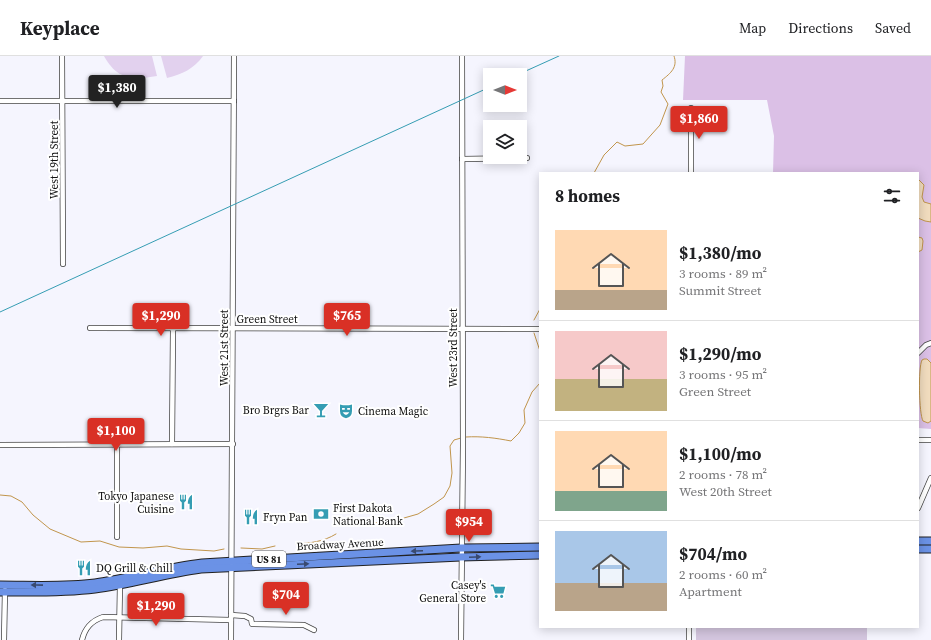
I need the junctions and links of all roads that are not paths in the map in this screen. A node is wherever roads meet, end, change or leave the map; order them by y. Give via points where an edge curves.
1 (62, 56) edge
2 (234, 56) edge
3 (462, 56) edge
4 (0, 101) edge
5 (63, 101) junction
6 (234, 101) junction
7 (691, 108) dead end
8 (462, 159) junction
9 (483, 159) edge
10 (691, 172) edge
11 (63, 264) dead end
12 (90, 328) dead end
13 (173, 328) junction
14 (233, 328) junction
15 (462, 329) junction
16 (539, 329) edge
17 (931, 343) edge
18 (919, 351) edge
19 (919, 440) edge
20 (931, 440) edge
21 (117, 444) junction
22 (172, 444) junction
23 (233, 444) junction
24 (0, 445) edge
25 (931, 478) edge
26 (919, 506) edge
27 (117, 537) dead end
28 (919, 541) edge
29 (931, 541) edge
30 (539, 547) edge
31 (461, 548) junction
32 (919, 549) edge
33 (931, 549) edge
34 (539, 555) edge
35 (461, 557) junction
36 (232, 564) junction
37 (120, 581) junction
38 (3, 588) edge
39 (119, 618) junction
40 (231, 618) junction
41 (689, 628) edge
42 (314, 630) dead end
43 (4, 640) edge
44 (82, 640) edge
45 (119, 640) edge
46 (232, 640) edge
47 (461, 640) edge
48 (689, 640) edge

1 - 5 street, West 19th Street
2 - 6 street, West 21st Street
3 - 8 street, West 23rd Street
4 - 5 street
5 - 6 street
5 - 11 street, West 19th Street
6 - 14 street, West 21st Street
7 - 10 street
8 - 9 street
8 - 15 street, West 23rd Street
12 - 13 street, Green Street
13 - 14 street, Green Street
13 - 22 street
14 - 15 street, Green Street
14 - 23 street, West 21st Street
15 - 16 street, Green Street
15 - 31 street, West 23rd Street
17 - 18 street
19 - 20 street
21 - 22 street
21 - 24 street
21 - 27 street
22 - 23 street
23 - 36 street, West 21st Street
25 - 26 street
28 - 29 highway
30 - 31 highway, Broadway Avenue / US 81
31 - 35 street, West 23rd Street
31 -> 36 highway, Broadway Avenue / US 81
32 - 33 highway
35 -> 34 highway, Broadway Avenue / US 81
36 -> 35 highway, Broadway Avenue / US 81
35 - 47 street, West 23rd Street
36 - 37 highway, Broadway Avenue / US 81 via 185,565
36 - 40 street, West 21st Street
37 - 38 highway, Broadway Avenue / US 81
37 - 39 street
38 - 43 street
39 - 40 street
39 - 44 street via 96,619 87,628
39 - 45 street
40 - 42 street via 246,618 252,624 304,625
40 - 46 street, West 21st Street
41 - 48 street

